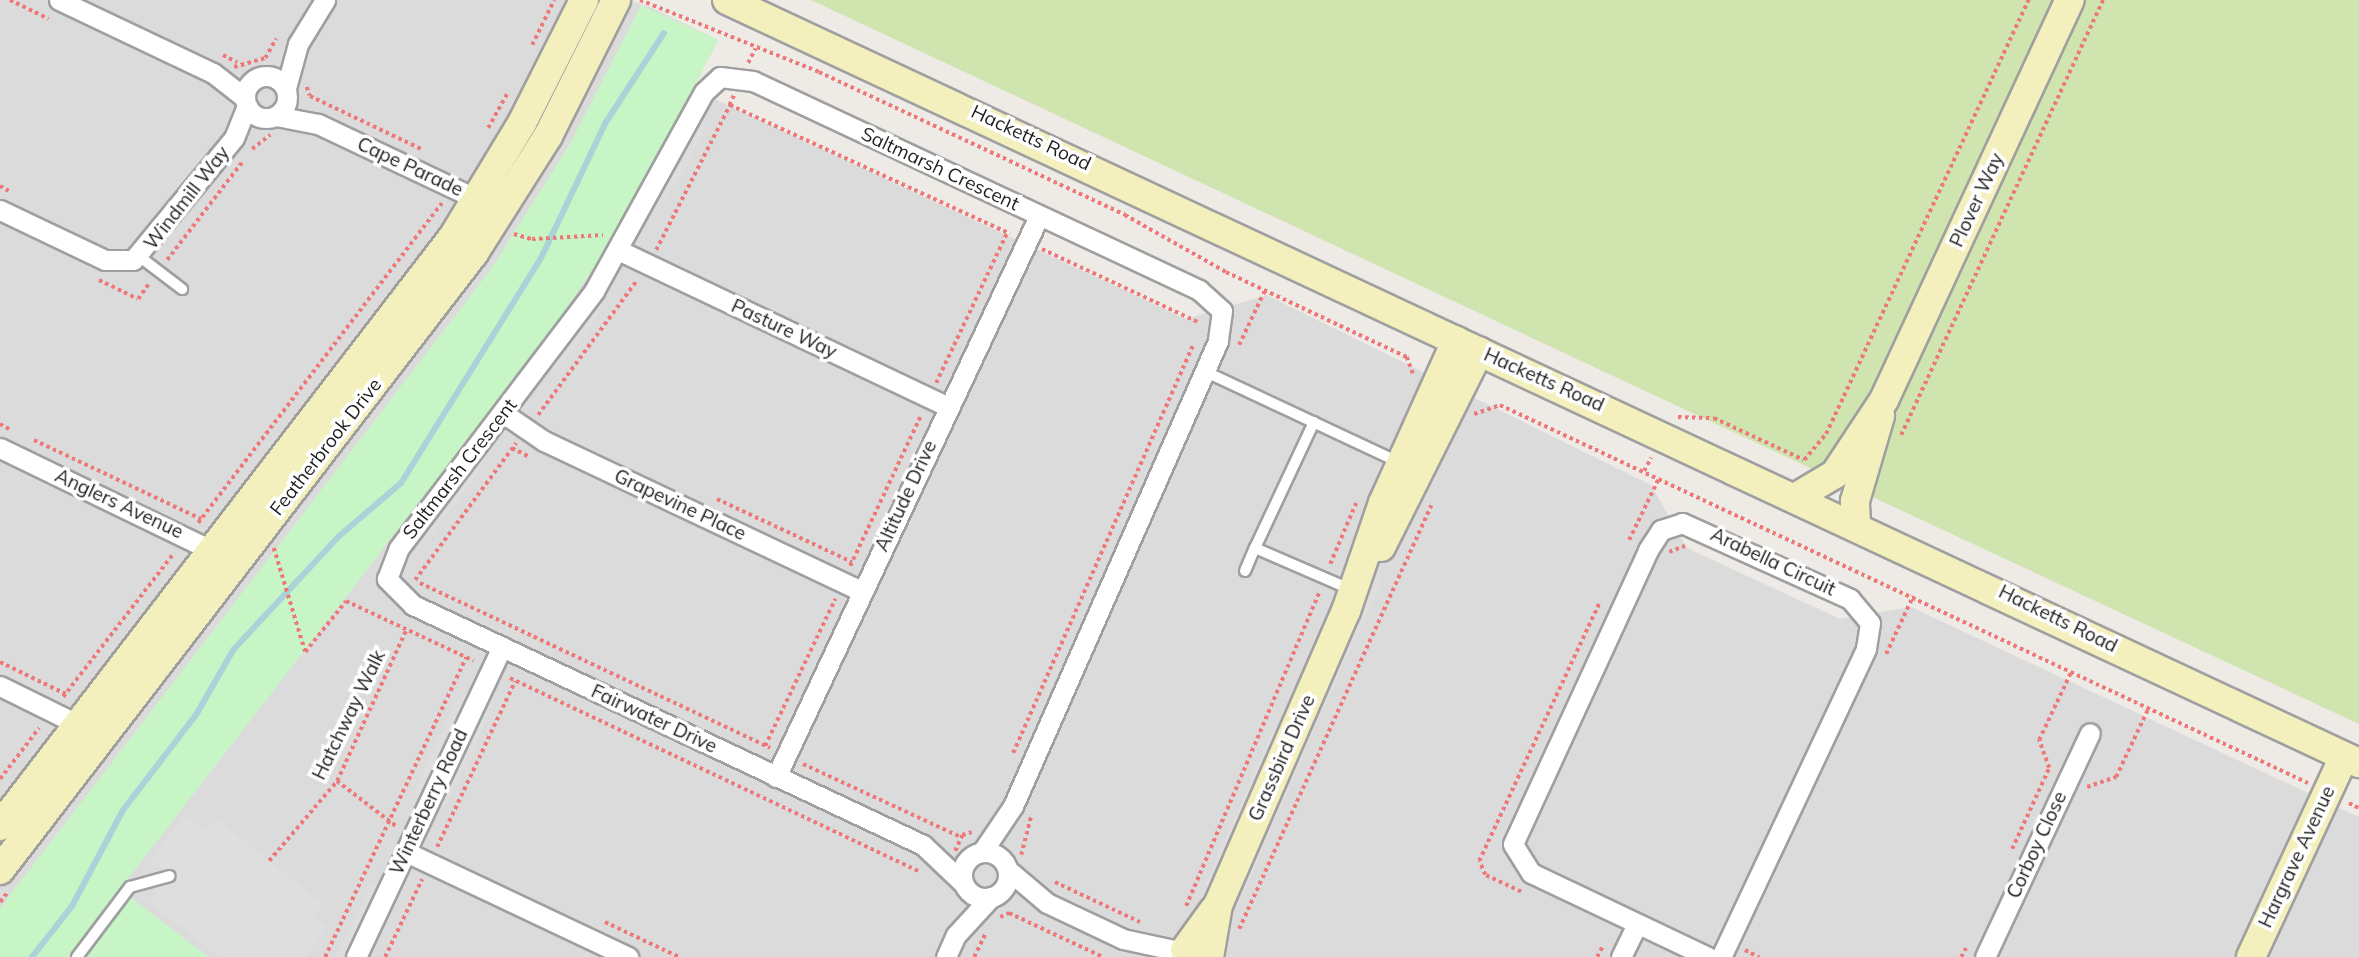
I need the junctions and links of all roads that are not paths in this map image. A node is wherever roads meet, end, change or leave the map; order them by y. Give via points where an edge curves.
1 (59, 0) edge
2 (325, 0) edge
3 (584, 0) edge
4 (727, 0) edge
5 (2070, 0) edge
6 (629, 1) edge
7 (298, 44) junction
8 (253, 90) junction
9 (287, 92) junction
10 (270, 117) junction
11 (318, 124) junction
12 (234, 138) junction
13 (464, 193) junction
14 (0, 210) edge
15 (1039, 216) junction
16 (507, 223) junction
17 (620, 251) junction
18 (140, 257) junction
19 (182, 289) dead end
20 (1468, 346) junction
21 (1204, 371) junction
22 (1884, 400) junction
23 (948, 407) junction
24 (503, 413) junction
25 (1314, 422) junction
26 (0, 448) edge
27 (1400, 463) junction
28 (1798, 496) junction
29 (1856, 523) junction
30 (1255, 548) junction
31 (224, 557) junction
32 (1245, 571) dead end
33 (861, 590) junction
34 (404, 598) joint
35 (1350, 601) junction
36 (502, 647) junction
37 (0, 685) edge
38 (66, 717) junction
39 (2090, 733) dead end
40 (103, 737) junction
41 (2352, 760) edge
42 (776, 777) junction
43 (1013, 806) junction
44 (0, 826) edge
45 (923, 845) junction
46 (406, 852) junction
47 (979, 853) junction
48 (1013, 867) junction
49 (0, 870) edge
50 (170, 876) dead end
51 (964, 884) junction
52 (994, 895) junction
53 (1047, 903) junction
54 (1637, 924) junction
55 (956, 935) junction
56 (1123, 939) junction
57 (1190, 954) edge
58 (77, 957) edge
59 (356, 957) edge
60 (628, 957) edge
61 (946, 957) edge
62 (1143, 957) edge
63 (1621, 957) edge
64 (1708, 957) edge
65 (1721, 957) edge
66 (1985, 957) edge
67 (2250, 957) edge

1 - 8 street
2 - 7 street
3 - 13 street, Featherbrook Drive
4 - 20 street, Hacketts Road
5 - 22 street, Plover Way
6 - 16 street, Featherbrook Drive
7 - 8 street
7 - 9 street
8 - 9 street, Cape Parade
8 - 10 street
8 - 12 street, Windmill Way
9 - 10 street
9 - 11 street, Cape Parade
10 - 11 street, Cape Parade
10 - 12 street, Windmill Way
11 - 13 street, Cape Parade
12 - 18 street, Windmill Way
13 - 16 street, Cape Parade
13 - 31 street, Featherbrook Drive
14 - 18 street, Windmill Way via 104,260
15 - 17 street, Saltmarsh Crescent via 742,78 720,77 709,85
15 - 21 street, Saltmarsh Crescent via 1209,296 1222,311 1221,332
15 - 23 street, Altitude Drive
16 - 31 street, Featherbrook Drive
17 - 23 street, Pasture Way
17 - 24 street, Saltmarsh Crescent
18 - 19 lane, Windmill Way
20 - 27 street, Grassbird Drive
20 - 28 street, Hacketts Road
20 - 35 street, Grassbird Drive via 1414,490
21 - 25 lane
21 - 43 street
22 - 28 street, Plover Way via 1835,474
22 - 29 street, Plover Way via 1855,502
23 - 33 street, Altitude Drive
24 - 33 street, Grapevine Place via 526,430
24 - 34 street, Saltmarsh Crescent via 388,566
25 - 27 lane
25 - 30 lane
26 - 31 street, Anglers Avenue
27 - 35 street, Grassbird Drive
28 - 29 street, Hacketts Road
29 - 41 street, Hacketts Road
30 - 32 lane
30 - 35 lane via 1325,579
31 - 38 street, Featherbrook Drive
31 - 40 street, Featherbrook Drive
33 - 42 street, Altitude Drive
34 - 36 street, Fairwater Drive
35 - 57 street, Grassbird Drive via 1218,905
36 - 42 street, Fairwater Drive
36 - 46 street, Winterberry Road
37 - 38 street
38 - 40 street
38 - 44 street, Featherbrook Drive
39 - 66 street, Corboy Close
40 - 49 street, Featherbrook Drive
41 - 67 street, Hargrave Avenue via 2328,792
42 - 45 street, Fairwater Drive
43 - 47 street
43 - 48 street
45 - 47 street, Fairwater Drive
45 - 51 street, Fairwater Drive
46 - 59 street, Winterberry Road
46 - 60 street
47 - 48 street, Fairwater Drive
47 - 51 street via 965,863
48 - 52 street
48 - 53 street
50 - 58 lane via 130,887
51 - 52 street via 976,896
51 - 55 street
52 - 53 street
52 - 55 street
53 - 56 street
54 - 63 street
54 - 64 street
54 - 65 street, Arabella Circuit via 1531,873 1517,859 1513,844 1661,530 1682,523 1850,599 1868,616 1867,646
55 - 61 street
56 - 57 street
56 - 62 street

